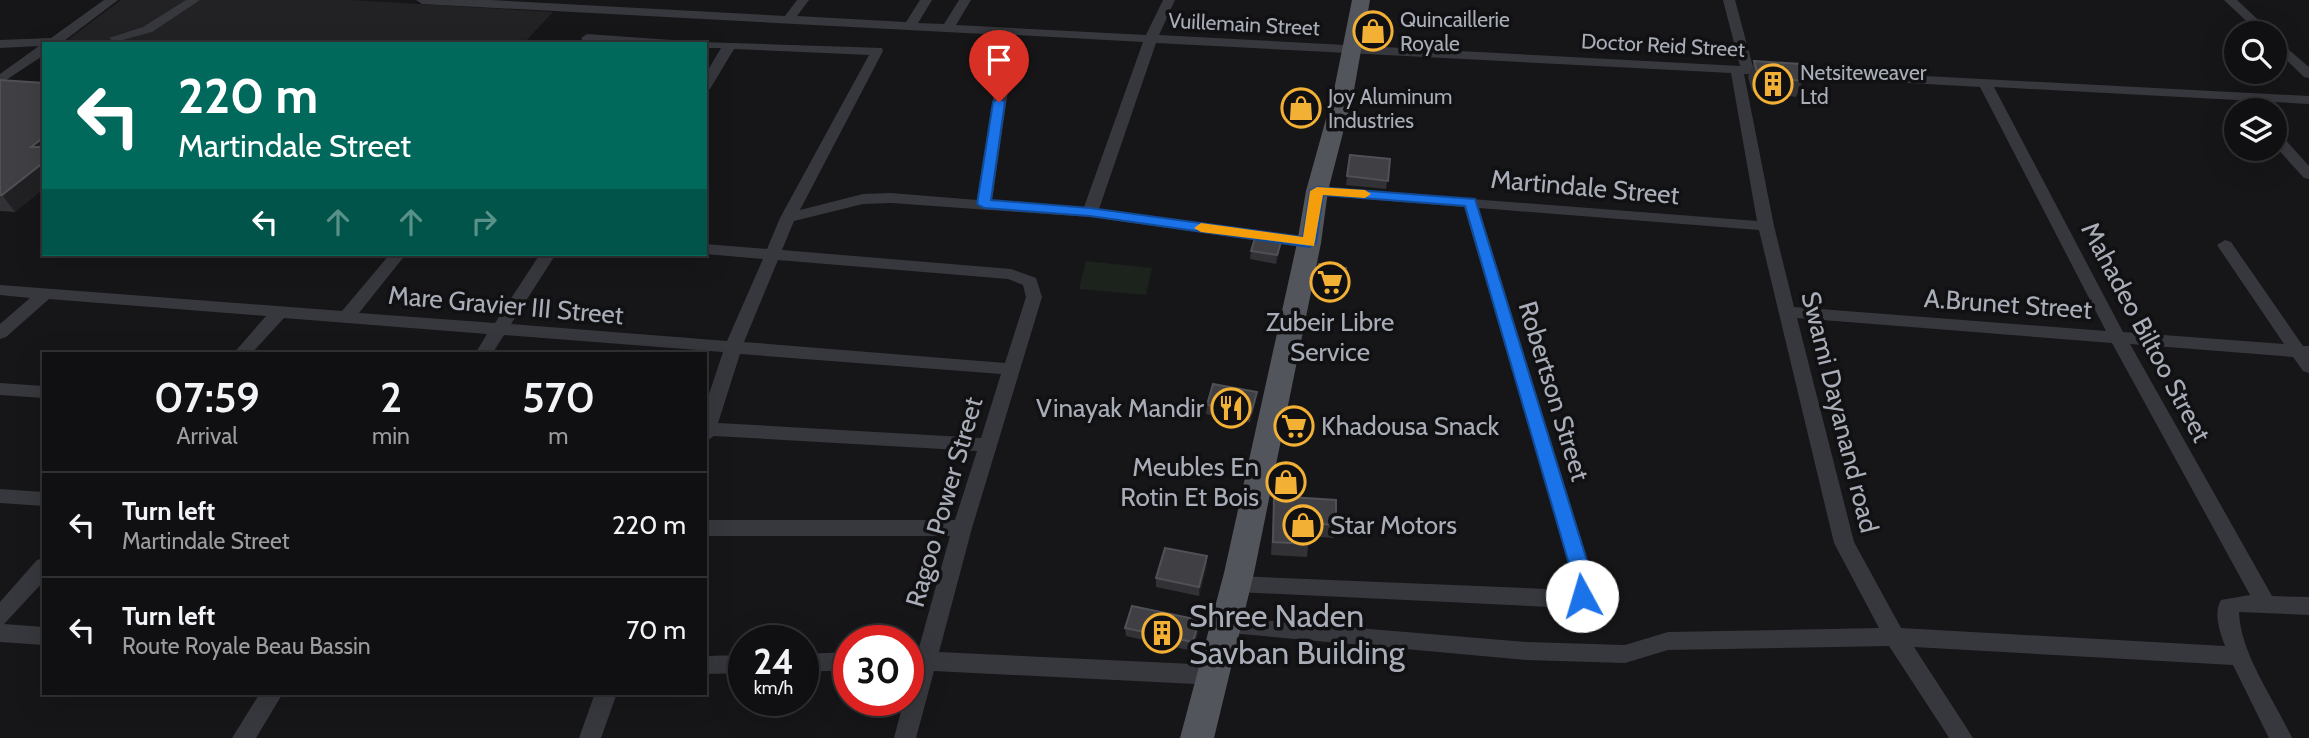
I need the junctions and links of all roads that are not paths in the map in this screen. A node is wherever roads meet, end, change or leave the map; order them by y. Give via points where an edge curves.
1 (112, 0) edge
2 (194, 0) edge
3 (422, 0) edge
4 (803, 0) edge
5 (926, 0) edge
6 (965, 0) edge
7 (1169, 0) edge
8 (1361, 0) edge
9 (1729, 0) edge
10 (2230, 0) edge
11 (551, 3) edge
12 (789, 19) junction
13 (2253, 21) edge
14 (910, 26) junction
15 (948, 27) junction
16 (595, 28) edge
17 (1010, 31) junction
18 (115, 38) dead end
19 (1151, 38) junction
20 (53, 42) edge
21 (682, 42) edge
22 (0, 44) edge
23 (707, 44) edge
24 (42, 45) edge
25 (729, 46) junction
26 (1350, 49) junction
27 (42, 50) edge
28 (2287, 53) edge
29 (1742, 71) junction
30 (2309, 74) edge
31 (0, 80) edge
32 (707, 83) edge
33 (1985, 83) junction
34 (2237, 96) joint
35 (2309, 100) edge
36 (2287, 150) edge
37 (2309, 175) edge
38 (1317, 191) junction
39 (1471, 202) junction
40 (984, 204) junction
41 (1090, 212) junction
42 (788, 218) junction
43 (1766, 226) junction
44 (1309, 243) junction
45 (2225, 245) dead end
46 (707, 249) edge
47 (774, 253) junction
48 (396, 256) edge
49 (547, 256) edge
50 (0, 290) edge
51 (46, 293) junction
52 (279, 312) junction
53 (1787, 312) junction
54 (346, 317) junction
55 (499, 329) junction
56 (0, 333) edge
57 (2118, 338) junction
58 (733, 348) junction
59 (243, 352) edge
60 (484, 352) edge
61 (2303, 352) edge
62 (2309, 368) edge
63 (1009, 369) junction
64 (0, 389) edge
65 (42, 392) edge
66 (707, 428) edge
67 (707, 431) edge
68 (988, 445) junction
69 (0, 496) edge
70 (42, 499) edge
71 (707, 528) edge
72 (962, 528) junction
73 (42, 568) edge
74 (1237, 584) junction
75 (2265, 603) junction
76 (2309, 606) edge
77 (0, 617) edge
78 (1226, 626) junction
79 (0, 633) edge
80 (42, 636) edge
81 (1895, 637) junction
82 (924, 639) edge
83 (2241, 656) junction
84 (924, 660) edge
85 (728, 664) edge
86 (707, 665) edge
87 (1214, 675) junction
88 (271, 695) edge
89 (605, 695) edge
90 (908, 716) edge
91 (243, 738) edge
92 (590, 738) edge
93 (905, 738) edge
94 (1197, 738) edge
95 (1962, 738) edge
96 (2281, 738) edge

1 - 20 street
2 - 18 street via 164,22
3 - 11 street, Vuillemain Street
4 - 12 street
5 - 14 street
6 - 15 street
7 - 19 street
8 - 26 main road
9 - 29 street, Swami Dayanand road
10 - 13 street
11 - 16 street, Vuillemain Street
12 - 14 street, Vuillemain Street
12 - 16 street, Vuillemain Street
14 - 15 street, Vuillemain Street
15 - 17 street, Vuillemain Street
16 - 21 street
17 - 19 street, Vuillemain Street
17 - 40 street
19 - 26 street, Vuillemain Street
19 - 41 street
22 - 24 street
23 - 25 street
25 - 32 street
25 - 42 street via 877,51
26 - 29 street, Doctor Reid Street
26 - 38 main road
27 - 31 street
28 - 30 street
29 - 33 street, Doctor Reid Street
29 - 43 street, Swami Dayanand road
33 - 34 street, Doctor Reid Street
33 - 57 street, Mahadeo Biltoo Street
34 - 35 street, Doctor Reid Street
36 - 37 street
38 - 39 street, Martindale Street
38 - 44 main road
39 - 43 street, Martindale Street
39 - 74 street, Robertson Street via 1578,564 1582,596
40 - 41 street
40 - 42 street via 891,198
41 - 44 street
42 - 47 street
43 - 53 street, Swami Dayanand road
44 - 74 main road
45 - 61 street
46 - 47 street
47 - 58 street
47 - 63 street, Ragoo Power Street via 1011,274 1030,282 1034,297
48 - 54 street
49 - 55 street
50 - 51 street, Mare Gravier III Street
51 - 52 street, Mare Gravier III Street
51 - 56 street
52 - 54 street, Mare Gravier III Street
52 - 59 street
53 - 57 street, A.Brunet Street
53 - 81 street, Swami Dayanand road via 1844,543
54 - 55 street, Mare Gravier III Street
55 - 58 street, Mare Gravier III Street
55 - 60 street
57 - 61 street, A.Brunet Street
57 - 75 street, Mahadeo Biltoo Street
58 - 63 street, Mare Gravier III Street
58 - 66 street
61 - 62 street
63 - 68 street, Ragoo Power Street
64 - 65 street
67 - 68 street
68 - 72 street, Ragoo Power Street
69 - 70 street
71 - 72 street
72 - 82 street, Ragoo Power Street
73 - 77 street
74 - 78 main road
75 - 76 street
75 - 83 street via 2228,606 2226,616
78 - 81 street via 1513,650 1625,654 1668,641
78 - 87 main road
79 - 80 street
81 - 83 street
81 - 95 street, Swami Dayanand road
83 - 96 street
84 - 87 street
85 - 86 street
87 - 94 main road
88 - 91 street
89 - 92 street
90 - 93 street, Ragoo Power Street

